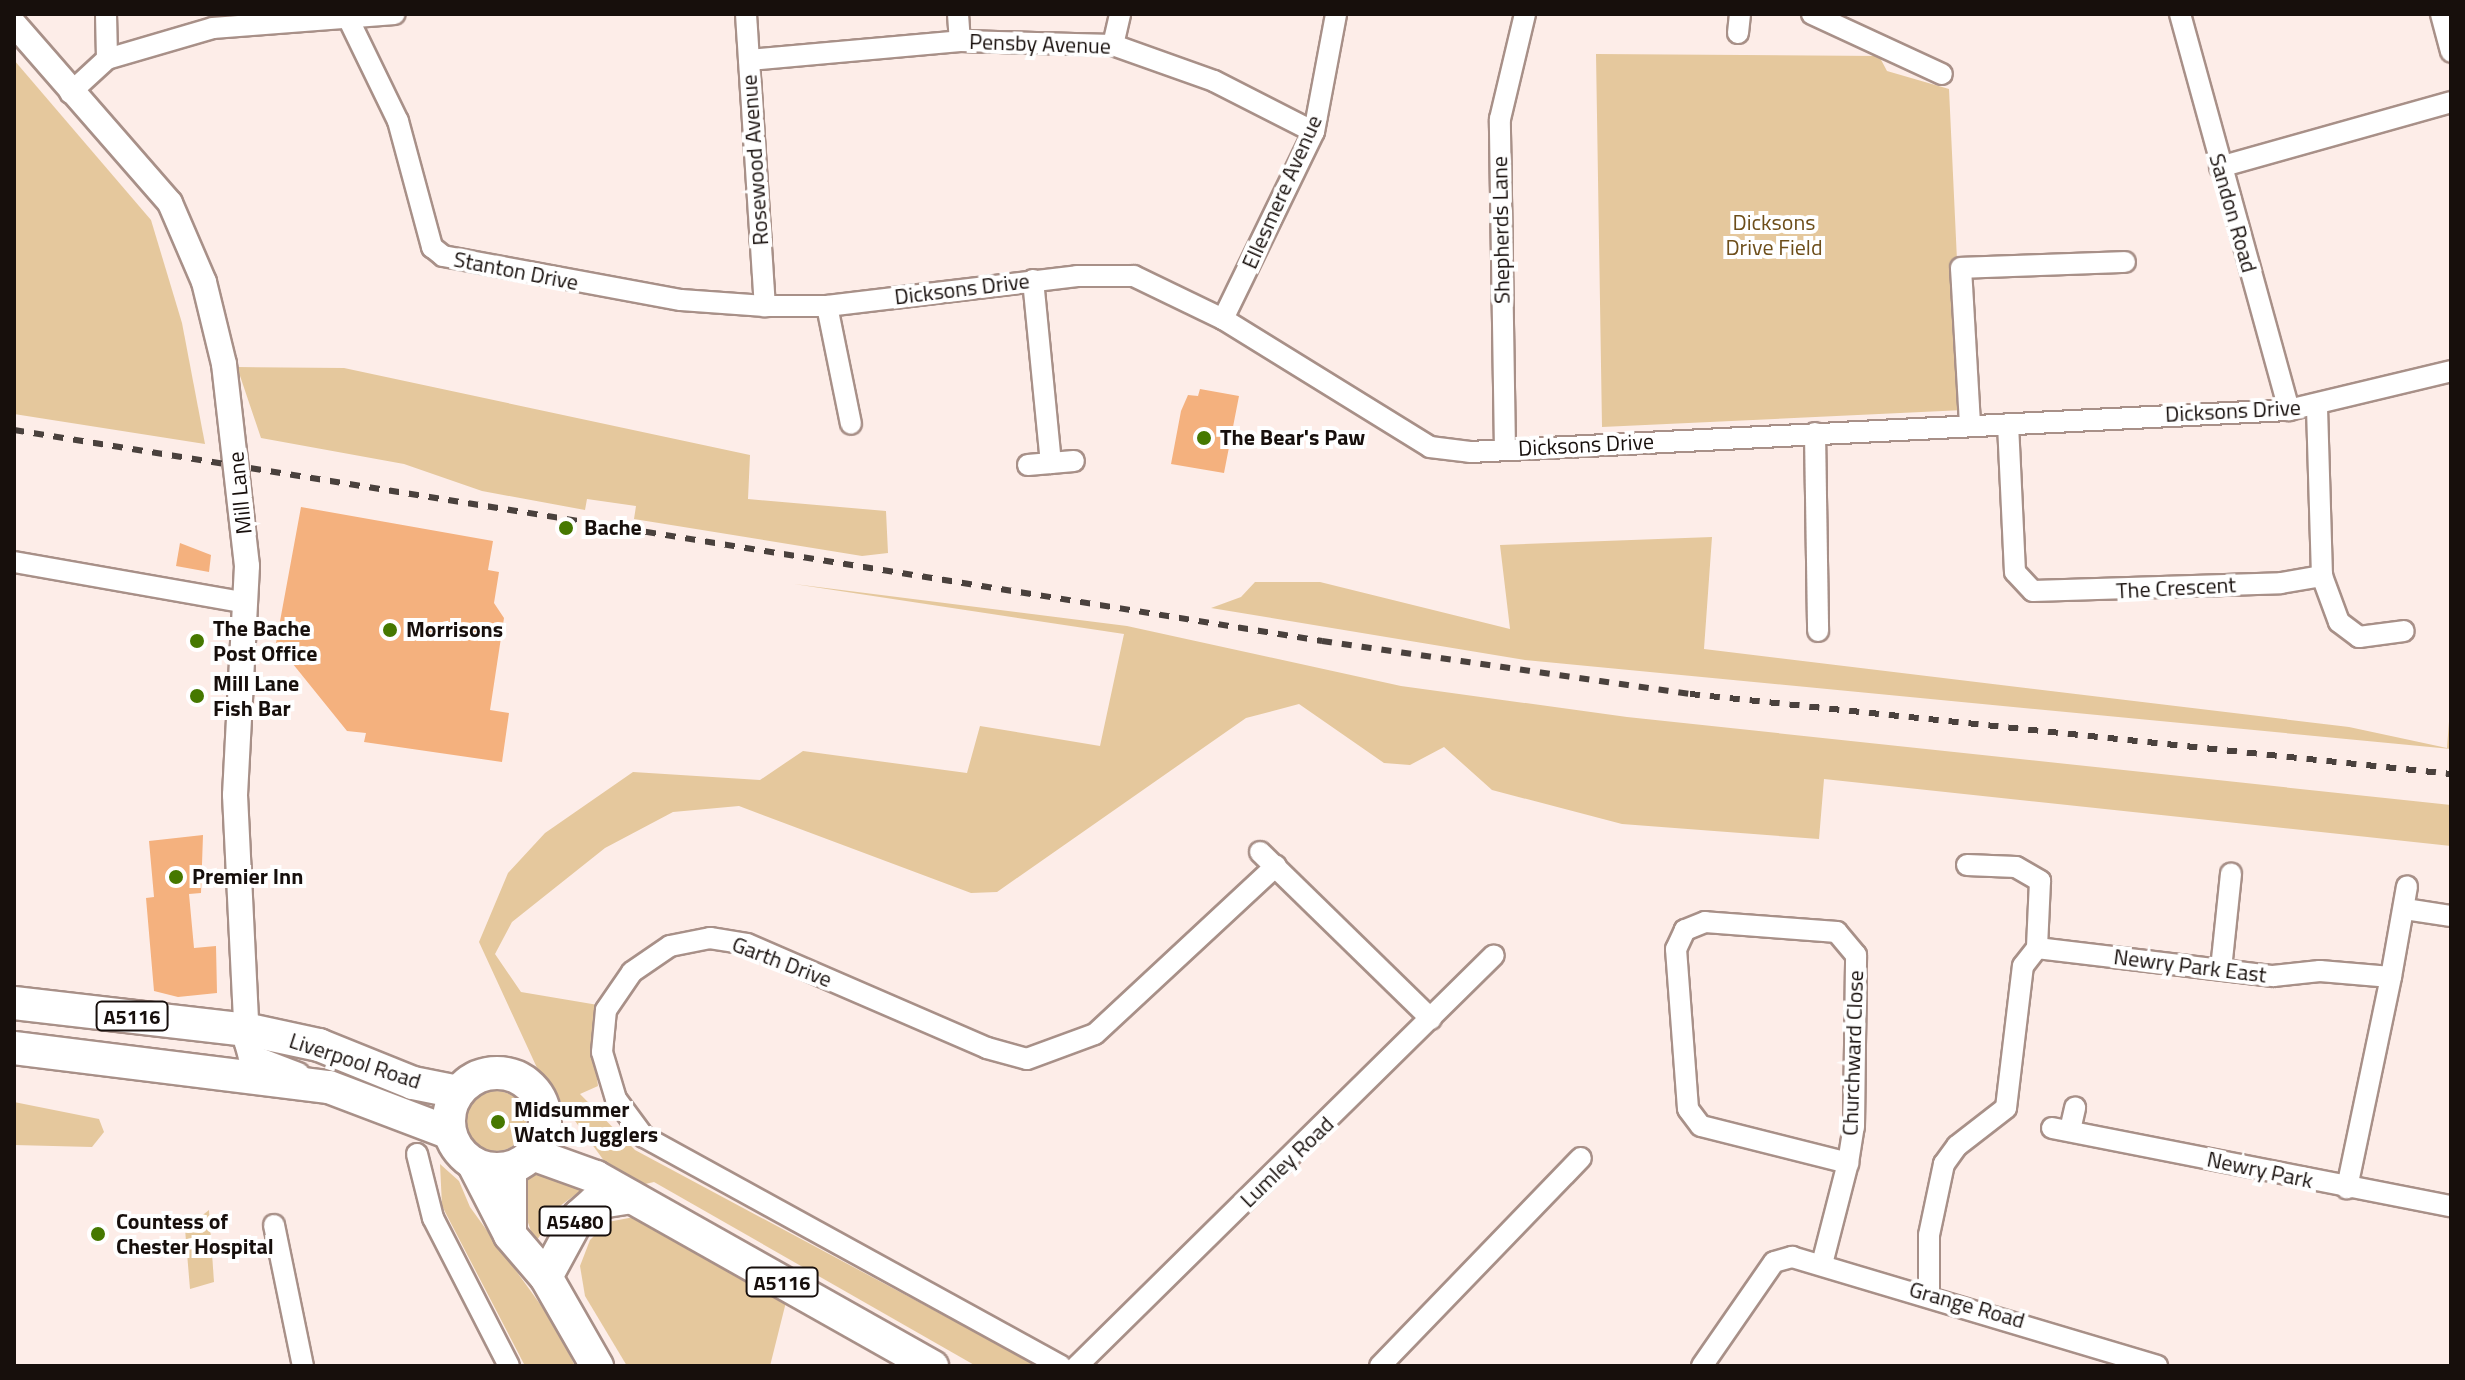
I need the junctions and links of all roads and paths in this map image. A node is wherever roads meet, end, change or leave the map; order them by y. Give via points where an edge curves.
1 (106, 14) edge
2 (392, 14) edge
3 (746, 14) edge
4 (958, 14) edge
5 (1120, 14) edge
6 (1336, 14) edge
7 (1525, 14) edge
8 (1812, 14) edge
9 (2180, 14) edge
10 (2441, 14) edge
11 (347, 16) edge
12 (14, 24) edge
13 (960, 41) junction
14 (1113, 45) junction
15 (367, 48) junction
16 (2451, 52) edge
17 (107, 59) junction
18 (749, 60) junction
19 (1942, 74) dead end
20 (70, 93) junction
21 (2451, 102) edge
22 (1314, 132) junction
23 (2220, 167) junction
24 (2125, 262) dead end
25 (1033, 280) junction
26 (765, 306) junction
27 (827, 306) junction
28 (1223, 319) junction
29 (2451, 371) edge
30 (2317, 406) junction
31 (2289, 410) junction
32 (851, 424) dead end
33 (1970, 424) junction
34 (2008, 424) junction
35 (1815, 433) junction
36 (1505, 450) junction
37 (1074, 461) dead end
38 (1051, 463) junction
39 (1028, 465) dead end
40 (14, 562) edge
41 (2322, 576) junction
42 (246, 603) junction
43 (1818, 631) dead end
44 (2404, 631) dead end
45 (1260, 852) dead end
46 (1967, 865) dead end
47 (1276, 866) junction
48 (2231, 874) dead end
49 (2407, 886) dead end
50 (2405, 909) junction
51 (2451, 916) edge
52 (2037, 948) junction
53 (1494, 955) dead end
54 (2221, 969) junction
55 (2391, 977) junction
56 (14, 1003) edge
57 (1431, 1019) junction
58 (249, 1030) junction
59 (14, 1035) edge
60 (14, 1048) edge
61 (94, 1057) junction
62 (329, 1087) junction
63 (458, 1092) junction
64 (2075, 1108) dead end
65 (545, 1119) junction
66 (450, 1133) junction
67 (417, 1154) dead end
68 (1581, 1158) dead end
69 (521, 1161) junction
70 (473, 1163) junction
71 (1848, 1163) junction
72 (596, 1177) junction
73 (2347, 1188) junction
74 (631, 1197) junction
75 (2451, 1206) edge
76 (274, 1225) dead end
77 (510, 1235) junction
78 (1822, 1264) junction
79 (546, 1277) junction
80 (1929, 1294) junction
81 (1710, 1363) edge
82 (303, 1366) edge
83 (509, 1366) edge
84 (597, 1366) edge
85 (932, 1366) edge
86 (1061, 1366) edge
87 (1077, 1366) edge
88 (1380, 1366) edge
89 (2157, 1366) edge

1 - 17 street
2 - 11 street
2 - 15 street
3 - 18 street, Rosewood Avenue
4 - 13 street
5 - 14 street
6 - 22 street, Ellesmere Avenue
7 - 36 street, Shepherds Lane via 1500,119
8 - 19 street
9 - 23 street, Sandon Road
10 - 16 street
11 - 15 street, Stanton Drive
11 - 17 street via 213,28
12 - 20 street, Mill Lane
13 - 14 street, Pensby Avenue
13 - 18 street, Pensby Avenue
14 - 22 street, Pensby Avenue via 1214,81
15 - 26 street, Stanton Drive via 398,121 432,247 443,256 681,300
17 - 20 street
18 - 26 street, Rosewood Avenue
20 - 42 street, Mill Lane via 170,203 204,282 232,419 244,521
21 - 23 street
22 - 28 street, Ellesmere Avenue
23 - 31 street, Sandon Road
24 - 33 street via 1961,268
25 - 27 street, Dicksons Drive
25 - 28 street, Dicksons Drive via 1134,276
25 - 38 street
26 - 27 street, Dicksons Drive
27 - 32 street via 854,396
28 - 36 street, Dicksons Drive via 1430,447
29 - 30 street, Dicksons Drive
30 - 31 street, Dicksons Drive
30 - 41 street
31 - 34 street, Dicksons Drive
33 - 34 street, Dicksons Drive
33 - 35 street, Dicksons Drive
34 - 41 street, The Crescent via 2015,572 2033,591 2251,585
35 - 36 street, Dicksons Drive
35 - 43 street
37 - 38 street
38 - 39 street
40 - 42 street
41 - 44 street via 2339,622 2359,637
42 - 58 street, Mill Lane via 235,795
45 - 47 street
46 - 52 street via 2016,867 2040,881
47 - 57 street
47 - 86 street, Garth Drive via 1095,1034 1027,1059 987,1048 747,944 710,938 670,946 632,972 606,1010 602,1052 616,1099 644,1137
48 - 54 street
49 - 50 street
50 - 51 street
50 - 55 street
52 - 54 street, Newry Park East
52 - 80 street via 2023,966 2006,1108 1995,1123 1957,1146 1944,1164 1929,1235
53 - 57 street, Lumley Road
54 - 55 street, Newry Park East via 2273,976 2320,971
55 - 73 street
56 - 58 main road, Liverpool Road / A5116
57 - 87 street, Lumley Road
58 - 62 street via 251,1057
58 - 63 main road, Liverpool Road / A5116 via 319,1045 413,1083
59 - 61 street
60 - 61 main road, Liverpool Road / A5116
61 - 62 main road, Liverpool Road / A5116
62 - 66 main road, Liverpool Road / A5116
63 - 65 main road, A5116 via 481,1075 515,1076 535,1092
63 - 66 main road
64 - 73 street, Newry Park via 2061,1129
65 - 69 main road
65 - 72 main road, A5116
66 - 70 main road
67 - 83 street via 433,1218
68 - 88 street
69 - 70 main road, A5116
69 - 72 main road, A5116
69 - 77 main road, A5480
70 - 77 main road, A5480
71 - 71 street, Churchward Close via 1856,955 1850,941 1837,932 1705,922 1685,930 1676,949 1688,1109 1701,1126
71 - 78 street, Churchward Close
72 - 74 main road, A5116
73 - 75 street, Newry Park
74 - 79 main road, A5480 via 594,1203 579,1216
74 - 85 main road, A5116
76 - 82 street
77 - 79 main road, A5480
78 - 80 street, Grange Road
78 - 81 street, Grange Road via 1792,1257 1774,1262
79 - 84 main road, A5480
80 - 89 street, Grange Road

